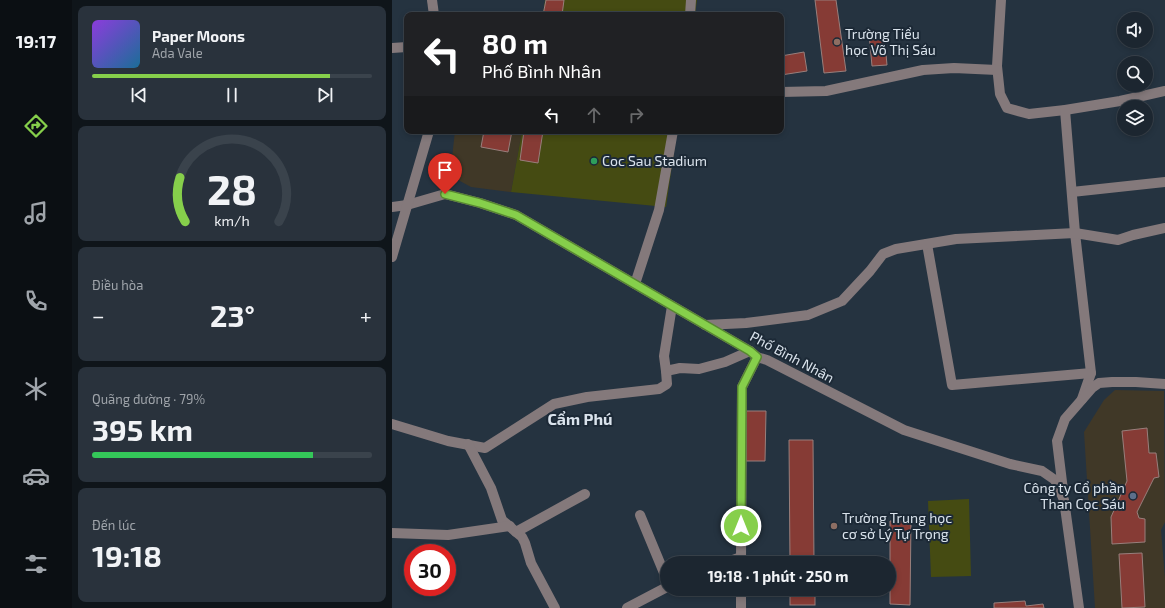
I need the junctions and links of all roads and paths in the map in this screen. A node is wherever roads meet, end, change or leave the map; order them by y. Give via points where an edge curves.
1 (432, 0) edge
2 (692, 0) edge
3 (1002, 0) edge
4 (434, 12) edge
5 (690, 12) edge
6 (404, 47) edge
7 (392, 48) edge
8 (997, 70) junction
9 (1165, 91) edge
10 (784, 92) edge
11 (1065, 110) junction
12 (427, 134) edge
13 (673, 134) edge
14 (1165, 182) edge
15 (1072, 192) junction
16 (407, 204) junction
17 (392, 207) edge
18 (1165, 228) edge
19 (1075, 234) junction
20 (927, 244) junction
21 (392, 257) edge
22 (635, 284) junction
23 (672, 306) junction
24 (705, 325) junction
25 (754, 354) junction
26 (666, 371) junction
27 (1091, 374) junction
28 (1165, 384) edge
29 (1082, 399) junction
30 (392, 424) edge
31 (468, 444) junction
32 (585, 494) dead end
33 (1064, 500) junction
34 (640, 515) dead end
35 (513, 529) junction
36 (392, 533) edge
37 (741, 556) edge
38 (660, 563) edge
39 (660, 591) edge
40 (741, 596) edge
41 (555, 608) edge
42 (627, 608) edge
43 (741, 608) edge
44 (1079, 608) edge

1 - 4 street
2 - 5 street
3 - 8 street
6 - 7 street
8 - 10 street via 923,70 826,91
8 - 11 street via 1000,94 1007,108 1029,114
9 - 11 street
11 - 15 street
12 - 16 street
13 - 22 street via 660,210
14 - 15 street
15 - 19 street
16 - 17 street, Phố Bình Nhân
16 - 21 street
16 - 22 street, Phố Bình Nhân via 445,194 516,215
18 - 19 street via 1118,240
19 - 20 street via 956,239
19 - 27 street
20 - 24 street via 883,254 842,301 808,315
20 - 27 street via 952,384
22 - 23 street, Phố Bình Nhân
23 - 24 street, Phố Bình Nhân
23 - 26 street via 664,356
24 - 25 street, Phố Bình Nhân
25 - 26 street via 699,369 680,368
25 - 33 street, Phố Bình Nhân via 904,430 1010,464 1042,471 1056,480
25 - 37 street via 742,387
26 - 31 street via 667,384 659,389 587,397 554,404 485,448
27 - 29 street
28 - 29 street via 1099,383
29 - 33 street via 1065,419 1057,442
30 - 31 street
31 - 35 street via 491,488 502,520
32 - 35 street
33 - 44 street, Phố Bình Nhân
34 - 38 street
35 - 36 street via 448,535
35 - 41 street via 526,543 531,563
39 - 42 street
40 - 43 street

